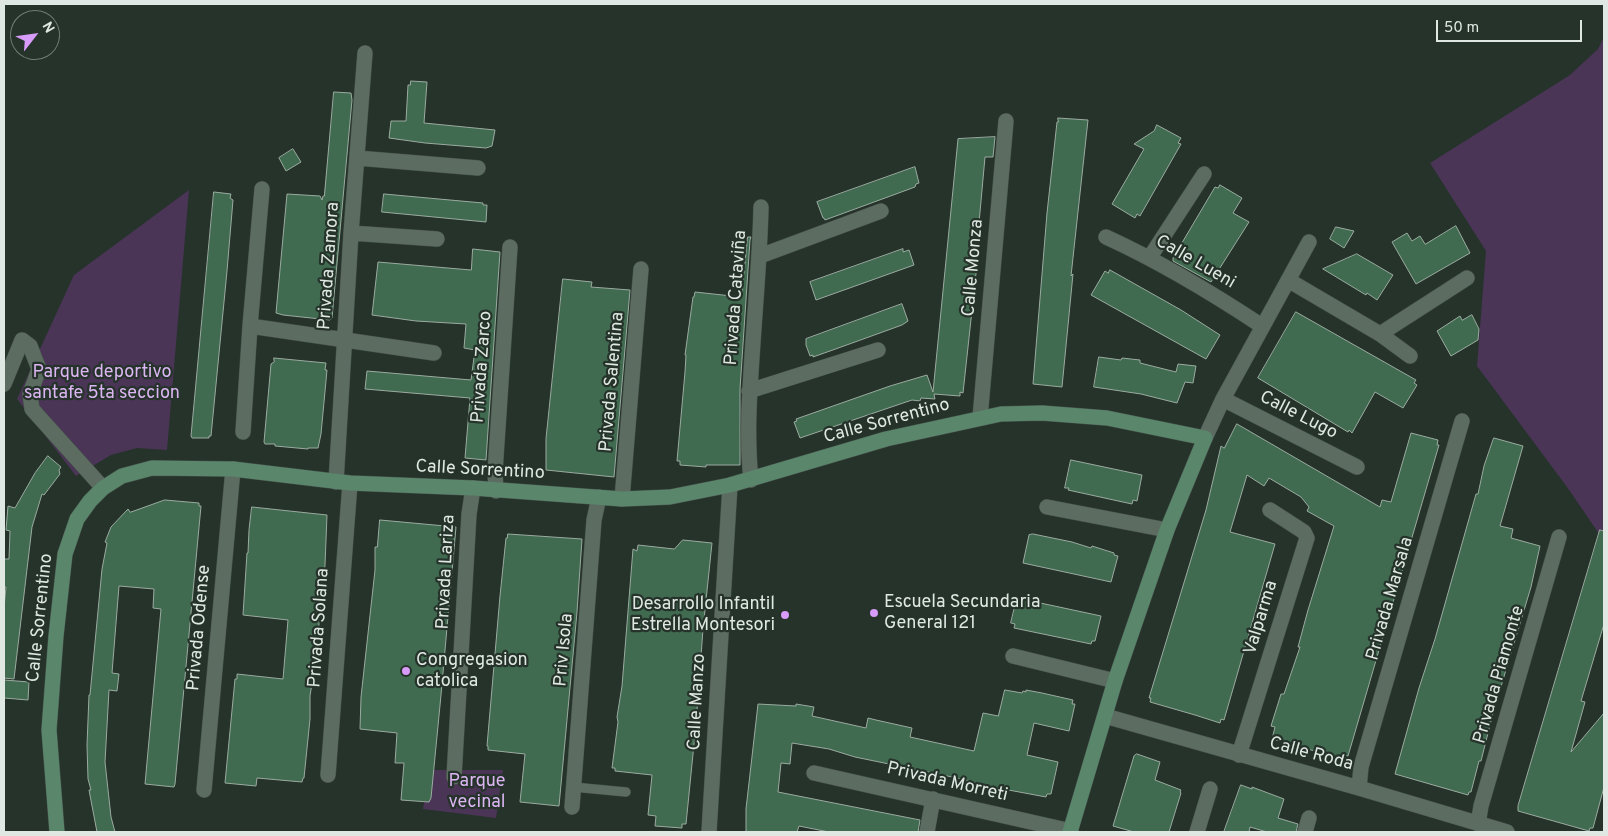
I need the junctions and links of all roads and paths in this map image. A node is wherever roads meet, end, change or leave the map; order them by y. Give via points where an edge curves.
1 (365, 53) dead end
2 (1006, 121) dead end
3 (357, 158) junction
4 (478, 168) dead end
5 (1204, 174) dead end
6 (262, 189) dead end
7 (761, 207) dead end
8 (881, 211) dead end
9 (351, 233) junction
10 (1106, 237) dead end
11 (437, 239) dead end
12 (1309, 242) dead end
13 (510, 247) dead end
14 (760, 256) junction
15 (1150, 257) junction
16 (641, 269) dead end
17 (1467, 278) dead end
18 (1288, 280) junction
19 (250, 326) junction
20 (1262, 326) junction
21 (1380, 334) junction
22 (344, 341) junction
23 (878, 350) dead end
24 (434, 353) dead end
25 (1410, 356) dead end
26 (4, 384) edge
27 (749, 391) junction
28 (1223, 399) junction
29 (980, 418) junction
30 (1462, 421) dead end
31 (243, 432) dead end
32 (1205, 438) junction
33 (1357, 467) dead end
34 (233, 469) junction
35 (751, 480) junction
36 (343, 482) junction
37 (730, 485) junction
38 (102, 488) junction
39 (473, 488) junction
40 (496, 491) junction
41 (599, 497) junction
42 (622, 499) junction
43 (1047, 507) dead end
44 (1270, 510) dead end
45 (1167, 530) junction
46 (1559, 537) dead end
47 (1013, 656) dead end
48 (1115, 682) junction
49 (1105, 716) junction
50 (1239, 755) junction
51 (814, 773) dead end
52 (328, 775) dead end
53 (454, 777) dead end
54 (573, 787) junction
55 (1359, 788) junction
56 (1210, 789) dead end
57 (204, 790) dead end
58 (626, 792) dead end
59 (933, 799) junction
60 (572, 806) dead end
61 (1478, 824) junction
62 (57, 832) edge
63 (709, 832) edge
64 (927, 832) edge
65 (1070, 832) edge
66 (1198, 832) edge
67 (1507, 832) edge

1 - 3 street, Privada Zamora
2 - 29 street, Calle Monza
3 - 4 street
3 - 9 street, Privada Zamora
5 - 15 street
6 - 19 street
7 - 14 street, Privada Cataviña
8 - 14 street
9 - 11 street
9 - 22 street, Privada Zamora
10 - 15 street, Calle Lueni
12 - 18 street
13 - 40 street, Privada Zarco
14 - 27 street, Privada Cataviña
15 - 20 street, Calle Lueni
16 - 42 street, Privada Salentina
17 - 21 street
18 - 20 street
18 - 21 street
19 - 22 street
19 - 31 street
20 - 28 street
21 - 25 street
22 - 24 street
22 - 36 street, Privada Zamora
23 - 27 street, Privada Cataviña
26 - 38 street via 22,340 30,346 40,369 30,394 32,409
27 - 35 street, Privada Cataviña via 747,450
28 - 32 street
28 - 33 street, Calle Lugo
29 - 32 street, Calle Sorrentino via 1042,413 1107,418
29 - 35 street, Calle Sorrentino via 886,439
30 - 55 street, Privada Marsala via 1361,766
32 - 45 street
34 - 36 street, Calle Sorrentino
34 - 38 street, Calle Sorrentino via 152,468 122,476
34 - 57 street, Privada Odense
35 - 37 street, Calle Sorrentino
36 - 39 street, Calle Sorrentino
36 - 52 street, Privada Solana
37 - 42 street, Calle Sorrentino via 670,497
37 - 63 street, Calle Manzo
38 - 62 street, Calle Sorrentino via 77,519 65,554 49,730
39 - 40 street, Calle Sorrentino
39 - 53 street, Privada Lariza via 468,524
40 - 41 street, Calle Sorrentino
41 - 42 street, Calle Sorrentino
41 - 54 street, Priv Isola
43 - 45 street
44 - 50 street, Valparma via 1304,532 1307,538
45 - 48 street
46 - 61 street, Privada Piamonte
47 - 48 street
48 - 49 street
49 - 50 street, Calle Roda
49 - 65 street
50 - 55 street, Calle Roda
51 - 59 street, Privada Morreti
54 - 58 lane
54 - 60 street, Priv Isola
55 - 61 street, Calle Roda
56 - 66 street
59 - 64 street
59 - 65 street, Privada Morreti
61 - 67 street, Calle Roda

